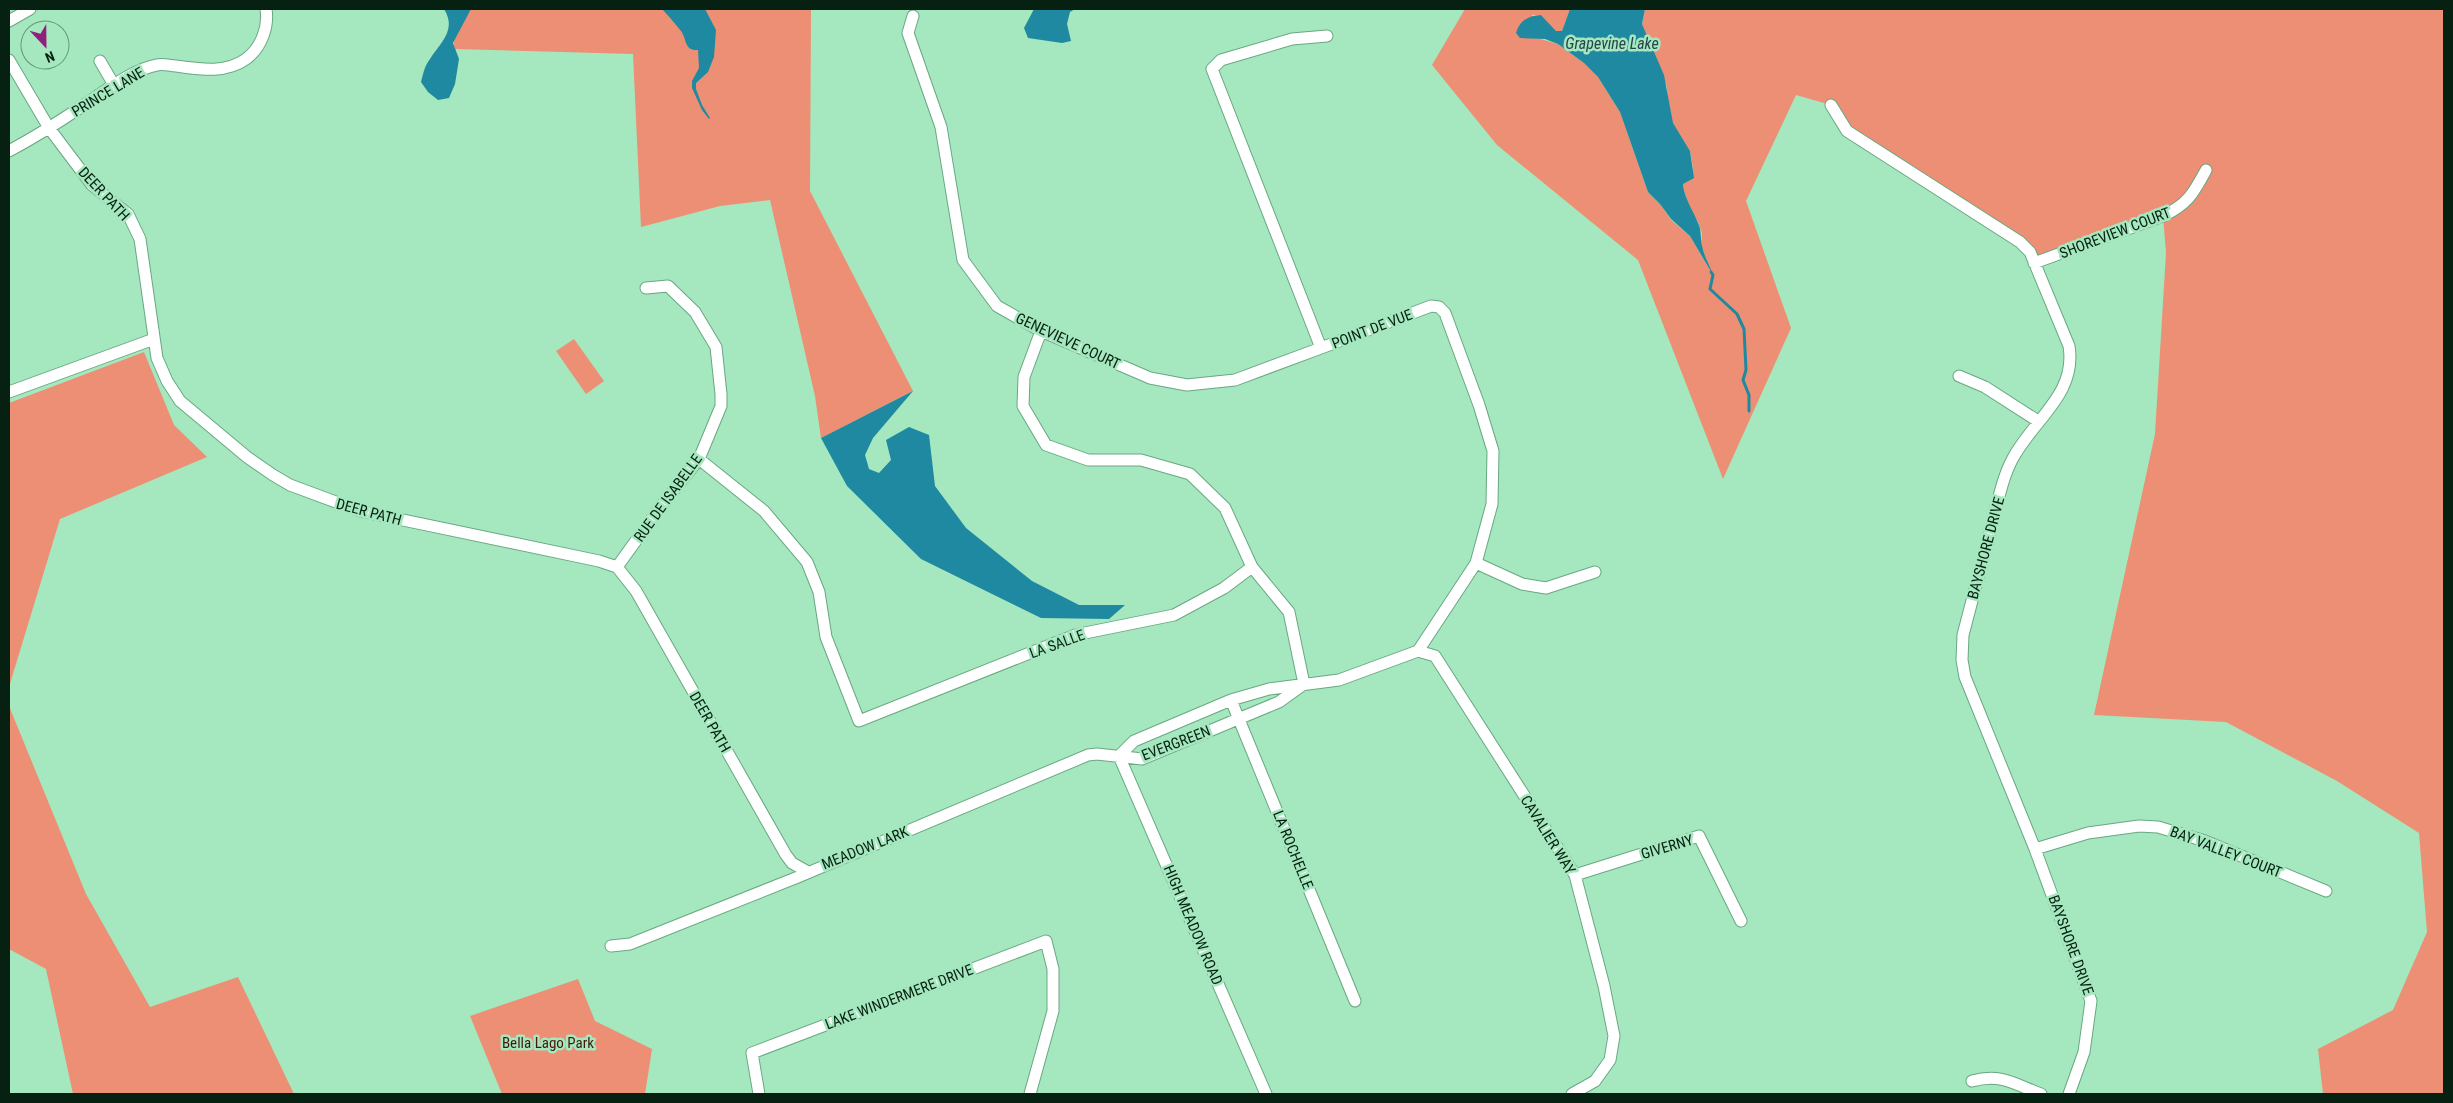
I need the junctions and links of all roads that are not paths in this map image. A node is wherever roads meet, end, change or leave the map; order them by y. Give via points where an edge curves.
1 (30, 9) edge
2 (266, 9) edge
3 (913, 16) dead end
4 (9, 21) edge
5 (1327, 36) dead end
6 (9, 60) edge
7 (100, 61) dead end
8 (114, 85) junction
9 (1831, 105) dead end
10 (49, 128) junction
11 (9, 151) edge
12 (2206, 170) dead end
13 (2034, 263) junction
14 (646, 288) dead end
15 (1041, 331) junction
16 (154, 339) junction
17 (1321, 348) junction
18 (1959, 376) dead end
19 (9, 392) edge
20 (2038, 421) junction
21 (699, 459) junction
22 (1476, 563) junction
23 (616, 567) junction
24 (1252, 567) junction
25 (1594, 572) dead end
26 (1418, 650) junction
27 (1304, 684) junction
28 (1231, 700) junction
29 (1239, 719) junction
30 (1119, 756) junction
31 (2035, 849) junction
32 (808, 872) junction
33 (1574, 875) junction
34 (2326, 891) dead end
35 (1741, 921) dead end
36 (611, 946) dead end
37 (1355, 1001) dead end
38 (1972, 1081) dead end
39 (759, 1094) edge
40 (1030, 1094) edge
41 (1266, 1094) edge
42 (1572, 1094) edge
43 (2041, 1094) edge
44 (2068, 1094) edge

1 - 4 street
2 - 8 street, PRINCE LANE via 265,31 254,53 237,64 219,70 159,64
3 - 15 street, GENEVIEVE COURT via 908,33 941,127 963,260 997,306
5 - 17 street, POINT DE VUE via 1292,39 1220,60 1212,69
6 - 10 street, DEER PATH
7 - 8 street
8 - 10 street, PRINCE LANE
9 - 13 street, BAYSHORE DRIVE via 1847,130 2020,242 2030,252
10 - 11 street, PRINCE LANE
10 - 16 street, DEER PATH via 92,185 128,214 140,239
12 - 13 street, SHOREVIEW COURT via 2192,196 2181,207
13 - 20 street, BAYSHORE DRIVE via 2070,346 2071,356 2067,383
14 - 21 street, RUE DE ISABELLE via 668,286 695,312 716,347 721,406
15 - 17 street, GENEVIEVE COURT via 1150,378 1187,385 1235,380
15 - 24 street via 1024,377 1023,406 1046,445 1088,460 1141,460 1190,474 1225,508
16 - 19 street
16 - 23 street, DEER PATH via 157,358 180,401 247,457 290,485 360,511
17 - 22 street, POINT DE VUE via 1431,306 1439,307 1445,313 1493,451 1490,516
18 - 20 street via 1985,387
20 - 31 street, BAYSHORE DRIVE via 2005,474 1963,635 1962,660 1965,677
21 - 23 street, RUE DE ISABELLE
21 - 24 street, LA SALLE via 764,511 807,562 819,592 826,637 859,721 1075,635 1174,615 1224,588
22 - 25 street via 1522,584 1546,588
22 - 26 street, POINT DE VUE
23 - 32 street, DEER PATH via 636,591 786,855 792,863
24 - 27 street via 1289,612
26 - 27 street, EVERGREEN via 1339,680
26 - 33 street, CAVALIER WAY via 1434,656
27 - 28 street, EVERGREEN via 1269,688
27 - 29 street, EVERGREEN via 1279,702
28 - 29 street, LA ROCHELLE
28 - 30 street, EVERGREEN via 1134,741
29 - 30 street, EVERGREEN via 1142,759
29 - 37 street, LA ROCHELLE
30 - 32 street, MEADOW LARK via 1088,755
30 - 41 street, HIGH MEADOW ROAD
31 - 34 street, BAY VALLEY COURT via 2088,834 2139,826 2158,827 2205,841
31 - 44 street, BAYSHORE DRIVE via 2091,1001 2084,1052
32 - 36 street, MEADOW LARK via 630,944
33 - 35 street, GIVERNY via 1698,836
33 - 42 street, CAVALIER WAY via 1614,1036 1610,1060 1594,1082
38 - 43 street via 1989,1076 2001,1078
39 - 40 street, LAKE WINDERMERE DRIVE via 752,1053 1046,941 1053,969 1053,1011

